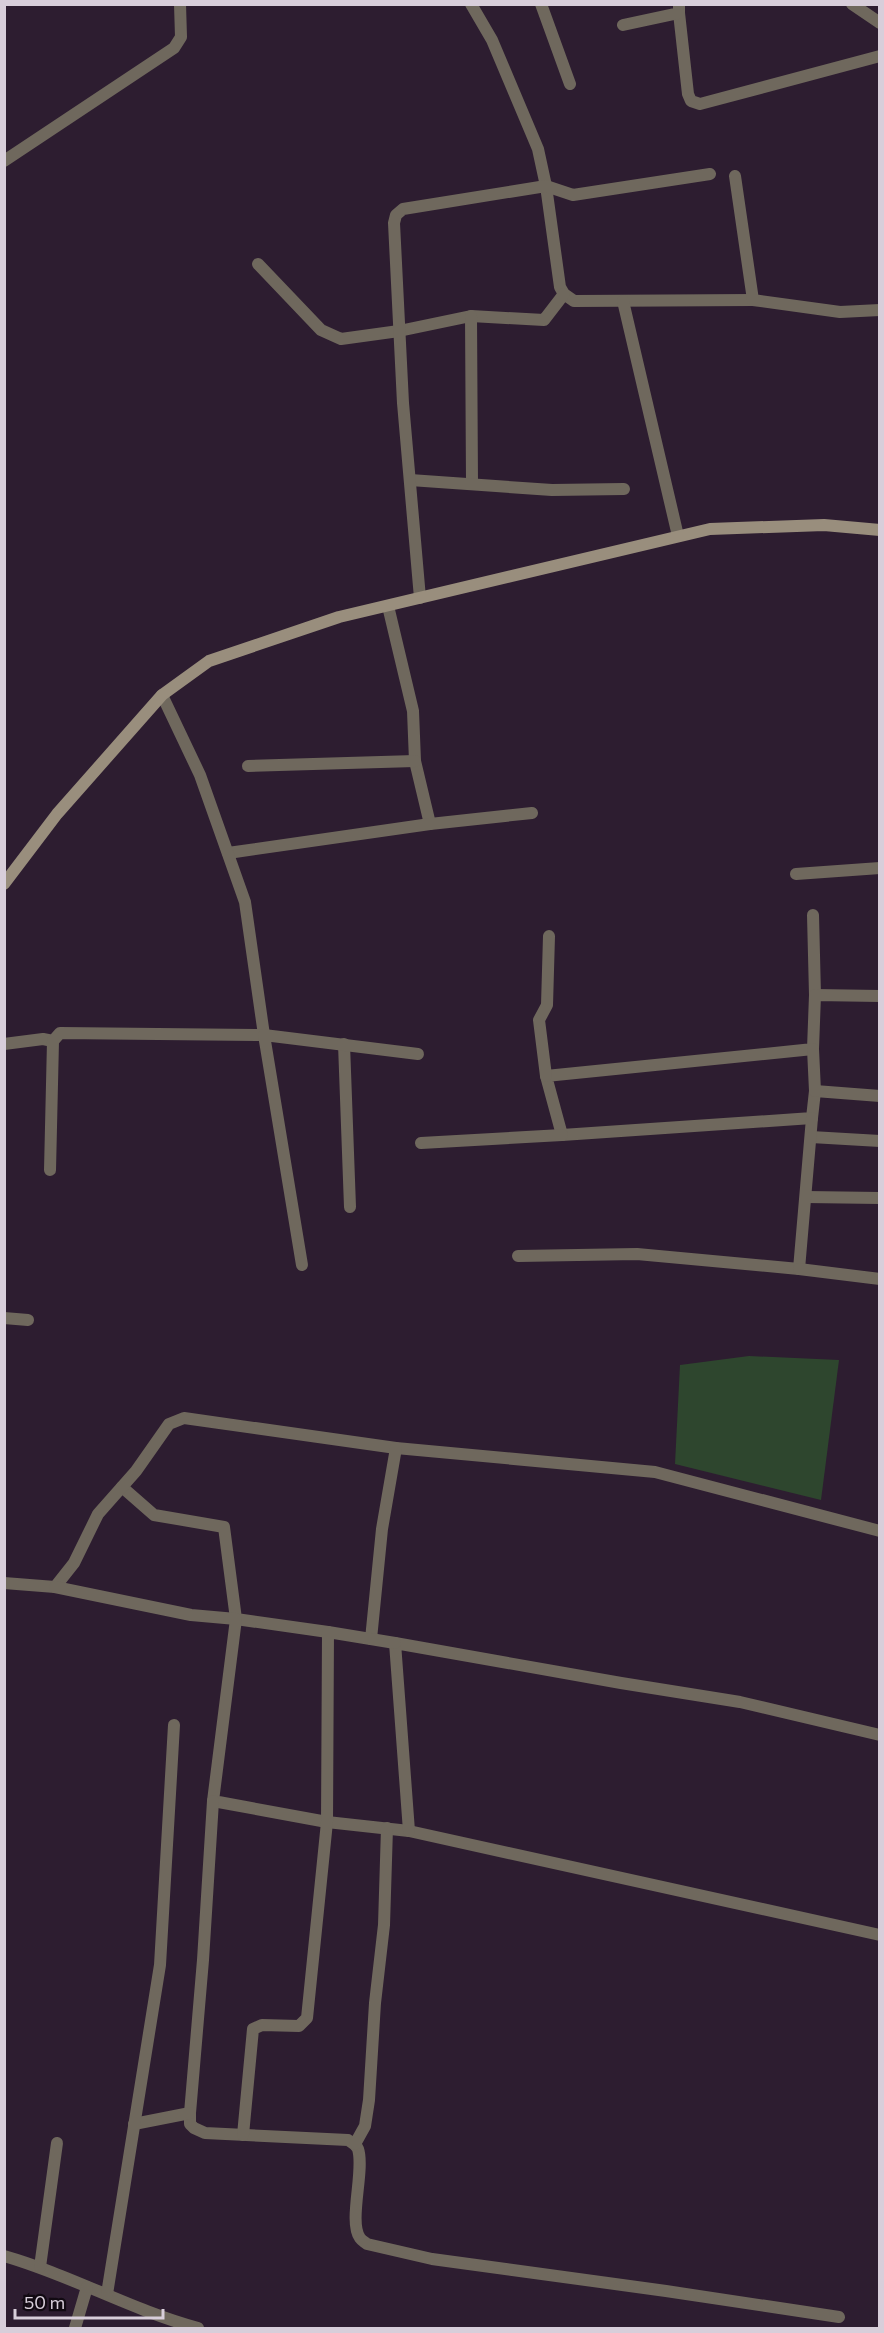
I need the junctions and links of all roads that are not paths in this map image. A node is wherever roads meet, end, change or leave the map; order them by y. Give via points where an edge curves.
1 (180, 4) edge
2 (471, 4) edge
3 (541, 4) edge
4 (852, 4) edge
5 (679, 9) edge
6 (879, 23) edge
7 (623, 25) dead end
8 (879, 56) edge
9 (570, 84) dead end
10 (4, 161) edge
11 (710, 174) dead end
12 (735, 176) dead end
13 (546, 186) junction
14 (258, 264) dead end
15 (564, 294) junction
16 (753, 300) junction
17 (623, 301) junction
18 (879, 310) edge
19 (471, 316) junction
20 (399, 331) junction
21 (410, 480) junction
22 (472, 483) junction
23 (624, 489) dead end
24 (879, 530) edge
25 (678, 536) junction
26 (420, 598) junction
27 (388, 606) junction
28 (162, 695) junction
29 (415, 761) junction
30 (248, 766) dead end
31 (532, 813) dead end
32 (430, 824) junction
33 (228, 853) junction
34 (879, 868) edge
35 (796, 874) dead end
36 (5, 883) edge
37 (813, 915) dead end
38 (549, 936) dead end
39 (815, 995) junction
40 (879, 996) edge
41 (264, 1035) junction
42 (53, 1041) junction
43 (4, 1044) edge
44 (345, 1044) junction
45 (813, 1048) junction
46 (418, 1054) dead end
47 (546, 1076) junction
48 (815, 1091) junction
49 (879, 1096) edge
50 (812, 1118) junction
51 (562, 1135) junction
52 (811, 1137) junction
53 (879, 1141) edge
54 (421, 1143) dead end
55 (50, 1170) dead end
56 (806, 1197) junction
57 (879, 1198) edge
58 (350, 1207) dead end
59 (518, 1256) dead end
60 (302, 1265) dead end
61 (799, 1269) junction
62 (879, 1279) edge
63 (4, 1318) edge
64 (28, 1320) dead end
65 (396, 1448) junction
66 (122, 1487) junction
67 (879, 1531) edge
68 (4, 1583) edge
69 (55, 1587) junction
70 (236, 1619) junction
71 (328, 1632) junction
72 (371, 1640) junction
73 (395, 1643) junction
74 (174, 1725) dead end
75 (879, 1735) edge
76 (213, 1801) junction
77 (327, 1822) junction
78 (387, 1828) junction
79 (409, 1831) junction
80 (879, 1935) edge
81 (190, 2113) junction
82 (134, 2124) junction
83 (243, 2135) junction
84 (57, 2143) dead end
85 (355, 2144) junction
86 (4, 2256) edge
87 (40, 2266) junction
88 (87, 2287) junction
89 (107, 2294) junction
90 (839, 2318) dead end
91 (75, 2328) edge
92 (198, 2328) edge

1 - 10 street via 181,37 174,48
2 - 13 street via 492,40 538,149
3 - 9 street
4 - 6 street
5 - 7 street
5 - 8 street via 688,94 691,101 700,104
11 - 13 street via 573,195
12 - 16 street
13 - 15 street
13 - 20 street via 403,209 396,215
14 - 20 street via 328,335 341,339
15 - 17 street via 574,301
15 - 19 street via 544,320
16 - 17 street
16 - 18 street via 840,312
17 - 25 street
19 - 20 street
19 - 22 street
20 - 21 street
21 - 22 street
21 - 26 street
22 - 23 street via 552,490
24 - 25 street via 824,525 710,528
25 - 26 street
26 - 27 street
27 - 28 street via 339,617 208,661
27 - 29 street via 412,711
28 - 33 street via 200,775
28 - 36 street via 57,814
29 - 30 street
29 - 32 street
31 - 32 street
32 - 33 street
33 - 41 street via 245,902
34 - 35 street
37 - 39 street
38 - 47 street via 547,1005 539,1020
39 - 40 street
39 - 45 street
41 - 42 street via 60,1033
41 - 44 street
41 - 60 street
42 - 43 street
42 - 55 street
44 - 46 street
44 - 58 street
45 - 47 street
45 - 48 street
47 - 51 street
48 - 49 street
48 - 50 street
50 - 51 street
50 - 52 street
51 - 54 street
52 - 53 street
52 - 56 street
56 - 57 street
56 - 61 street
59 - 61 street via 637,1254
61 - 62 street
63 - 64 street
65 - 66 street via 184,1418 169,1424
65 - 67 street via 655,1472
65 - 72 street via 381,1529
66 - 69 street via 99,1514 74,1563
66 - 70 street via 154,1515 224,1527
68 - 69 street
69 - 70 street via 191,1615
70 - 71 street
70 - 76 street
71 - 72 street
71 - 77 street
72 - 73 street
73 - 75 street via 740,1702
73 - 79 street
74 - 82 street via 160,1965
76 - 77 street
76 - 81 street
77 - 78 street
77 - 83 street via 307,2018 299,2026 262,2025 253,2029
78 - 79 street
78 - 85 street via 384,1925 369,2100 365,2126
79 - 80 street
81 - 82 street
81 - 83 street via 190,2124 205,2133
82 - 89 street
83 - 85 street via 348,2140
84 - 87 street
85 - 90 street via 359,2163 356,2226 360,2238 368,2244 432,2259
86 - 87 street
87 - 88 street
88 - 89 street
88 - 91 street
89 - 92 street

